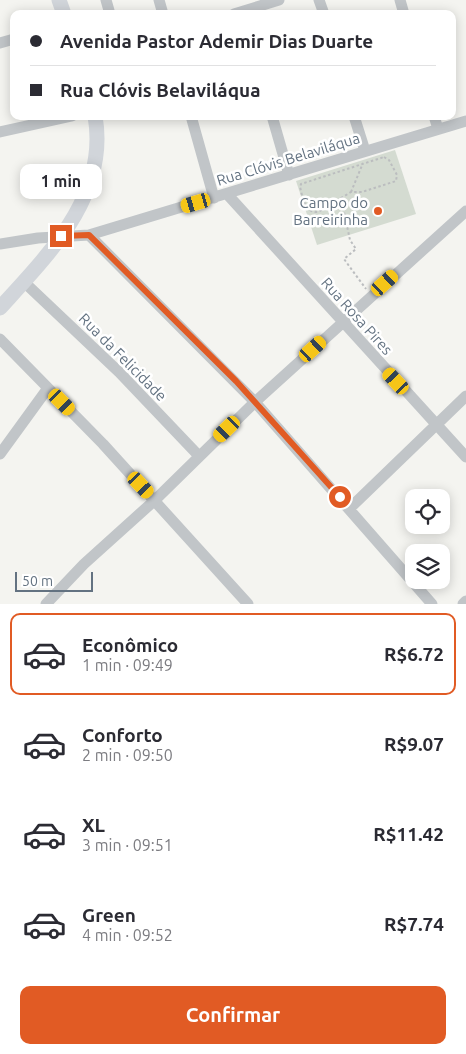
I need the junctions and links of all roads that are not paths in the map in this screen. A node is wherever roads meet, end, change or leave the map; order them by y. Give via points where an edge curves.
1 (280, 0) edge
2 (248, 10) edge
3 (54, 120) edge
4 (95, 120) edge
5 (192, 120) edge
6 (273, 120) edge
7 (355, 120) edge
8 (435, 120) edge
9 (466, 121) edge
10 (438, 129) junction
11 (0, 132) edge
12 (365, 151) junction
13 (289, 175) junction
14 (227, 194) junction
15 (214, 198) junction
16 (466, 211) edge
17 (89, 235) junction
18 (61, 236) junction
19 (0, 244) edge
20 (24, 282) junction
21 (0, 308) edge
22 (342, 322) junction
23 (0, 339) edge
24 (48, 388) junction
25 (466, 396) edge
26 (255, 402) junction
27 (437, 425) junction
28 (0, 454) edge
29 (199, 456) junction
30 (466, 457) edge
31 (155, 500) junction
32 (350, 508) junction
33 (466, 601) edge
34 (52, 602) edge
35 (248, 604) edge
36 (432, 604) edge
37 (463, 604) edge

1 - 2 street
3 - 11 street
4 - 18 main road via 98,145 93,177 82,204
5 - 15 street
6 - 13 street
7 - 12 street
8 - 10 street
9 - 10 street, Rua Clóvis Belaviláqua
10 - 12 street, Rua Clóvis Belaviláqua
12 - 13 street, Rua Clóvis Belaviláqua
13 - 14 street, Rua Clóvis Belaviláqua
14 - 15 street, Rua Clóvis Belaviláqua
14 - 22 street, Rua Rosa Pires
15 - 17 street, Rua Clóvis Belaviláqua
16 - 22 street
17 - 18 street, Rua Clóvis Belaviláqua
17 - 26 street
18 - 19 street, Rua Clóvis Belaviláqua
18 - 20 main road
20 - 21 main road
20 - 29 street, Rua da Felicidade
22 - 26 street
22 - 27 street, Rua Rosa Pires
23 - 24 street
24 - 28 street
24 - 31 street
25 - 27 street
26 - 29 street
26 - 32 street
27 - 30 street, Rua Rosa Pires
27 - 32 street
29 - 31 street
31 - 34 street via 122,528
31 - 35 street
32 - 36 street
33 - 37 street

